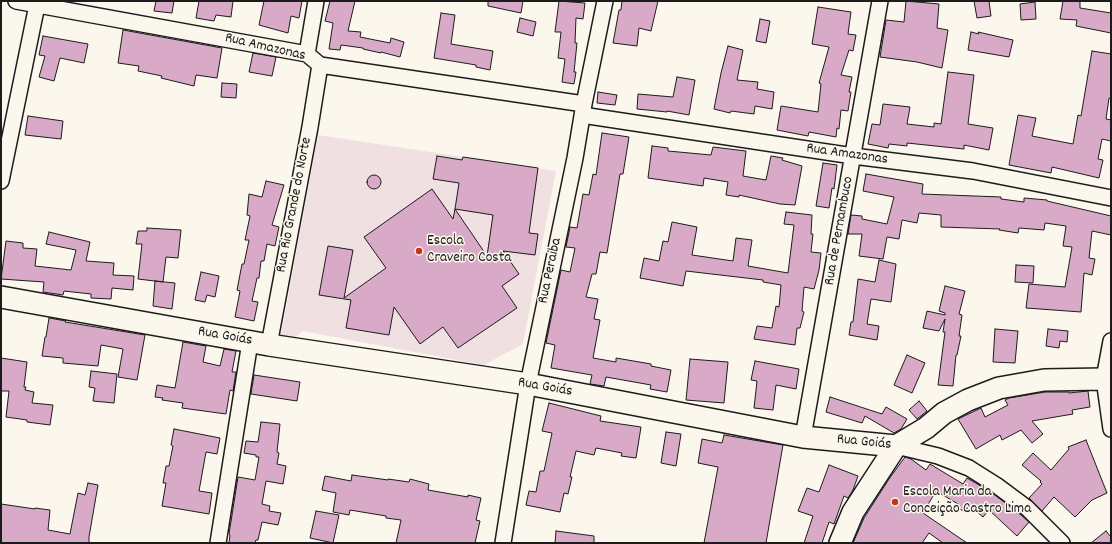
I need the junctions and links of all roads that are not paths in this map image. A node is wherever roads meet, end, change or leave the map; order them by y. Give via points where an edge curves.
1 (16, 1) edge
2 (316, 1) edge
3 (606, 1) edge
4 (880, 1) edge
5 (37, 5) junction
6 (61, 5) edge
7 (307, 54) junction
8 (320, 65) junction
9 (583, 110) junction
10 (853, 156) junction
11 (1, 181) edge
12 (1111, 198) edge
13 (1, 297) edge
14 (1111, 341) edge
15 (259, 344) junction
16 (1108, 379) edge
17 (528, 384) junction
18 (1111, 429) edge
19 (803, 436) junction
20 (896, 446) junction
21 (218, 543) edge
22 (503, 543) edge
23 (840, 543) edge
24 (1062, 543) edge

1 - 5 street, Rua Amazonas
2 - 7 street
3 - 9 street, Rua Peraiba
4 - 10 street, Rua de Pernambuco
5 - 6 street, Rua Amazonas
5 - 11 street
6 - 7 street, Rua Amazonas
7 - 8 street, Rua Amazonas
8 - 9 street, Rua Amazonas
8 - 15 street, Rua Rio Grande do Norte via 310,127
9 - 10 street, Rua Amazonas
9 - 17 street, Rua Peraiba
10 - 12 street, Rua Amazonas via 973,171
10 - 19 street, Rua de Pernambuco
13 - 15 street, Rua Goiás
14 - 16 street
15 - 17 street, Rua Goiás
15 - 21 street, Rua Rio Grande do Norte
16 - 18 street
16 - 20 street via 1044,380 999,388 944,413 926,428
17 - 19 street, Rua Goiás
17 - 22 street, Rua Peraiba
19 - 20 street, Rua Goiás
20 - 23 street via 853,512
20 - 24 street, Rua Goiás via 938,456 968,468 996,484 1027,508

